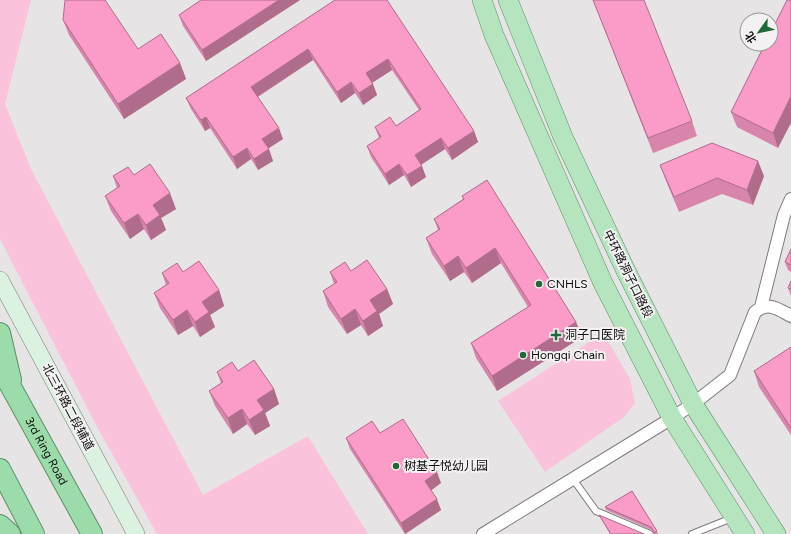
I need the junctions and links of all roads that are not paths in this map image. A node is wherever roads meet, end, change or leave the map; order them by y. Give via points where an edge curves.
1 (482, 0) edge
2 (508, 0) edge
3 (791, 199) edge
4 (0, 280) edge
5 (761, 307) junction
6 (791, 316) edge
7 (0, 333) edge
8 (0, 367) edge
9 (16, 397) junction
10 (693, 404) junction
11 (672, 418) junction
12 (0, 469) edge
13 (573, 479) junction
14 (734, 517) junction
15 (0, 525) edge
16 (91, 532) edge
17 (10, 534) edge
18 (34, 534) edge
19 (136, 534) edge
20 (483, 534) edge
21 (650, 534) edge
22 (692, 534) edge
23 (745, 534) edge
24 (776, 534) edge

1 - 11 main road, 中环路洞子口路段 via 494,35 603,283
2 - 10 main road, 中环路洞子口路段 via 566,144
3 - 5 street via 784,216
4 - 19 main road, 北三环路二段辅道
5 - 6 street via 773,306
5 - 10 street via 755,312 730,374
7 - 9 highway
8 - 9 highway, 3rd Ring Road
9 - 16 highway, 3rd Ring Road
10 - 11 street
10 - 24 main road, 中环路洞子口路段
11 - 13 street
11 - 14 main road, 中环路洞子口路段
12 - 18 highway
13 - 20 street
13 - 21 lane via 596,511
14 - 22 lane
14 - 23 main road, 中环路洞子口路段
15 - 17 highway

